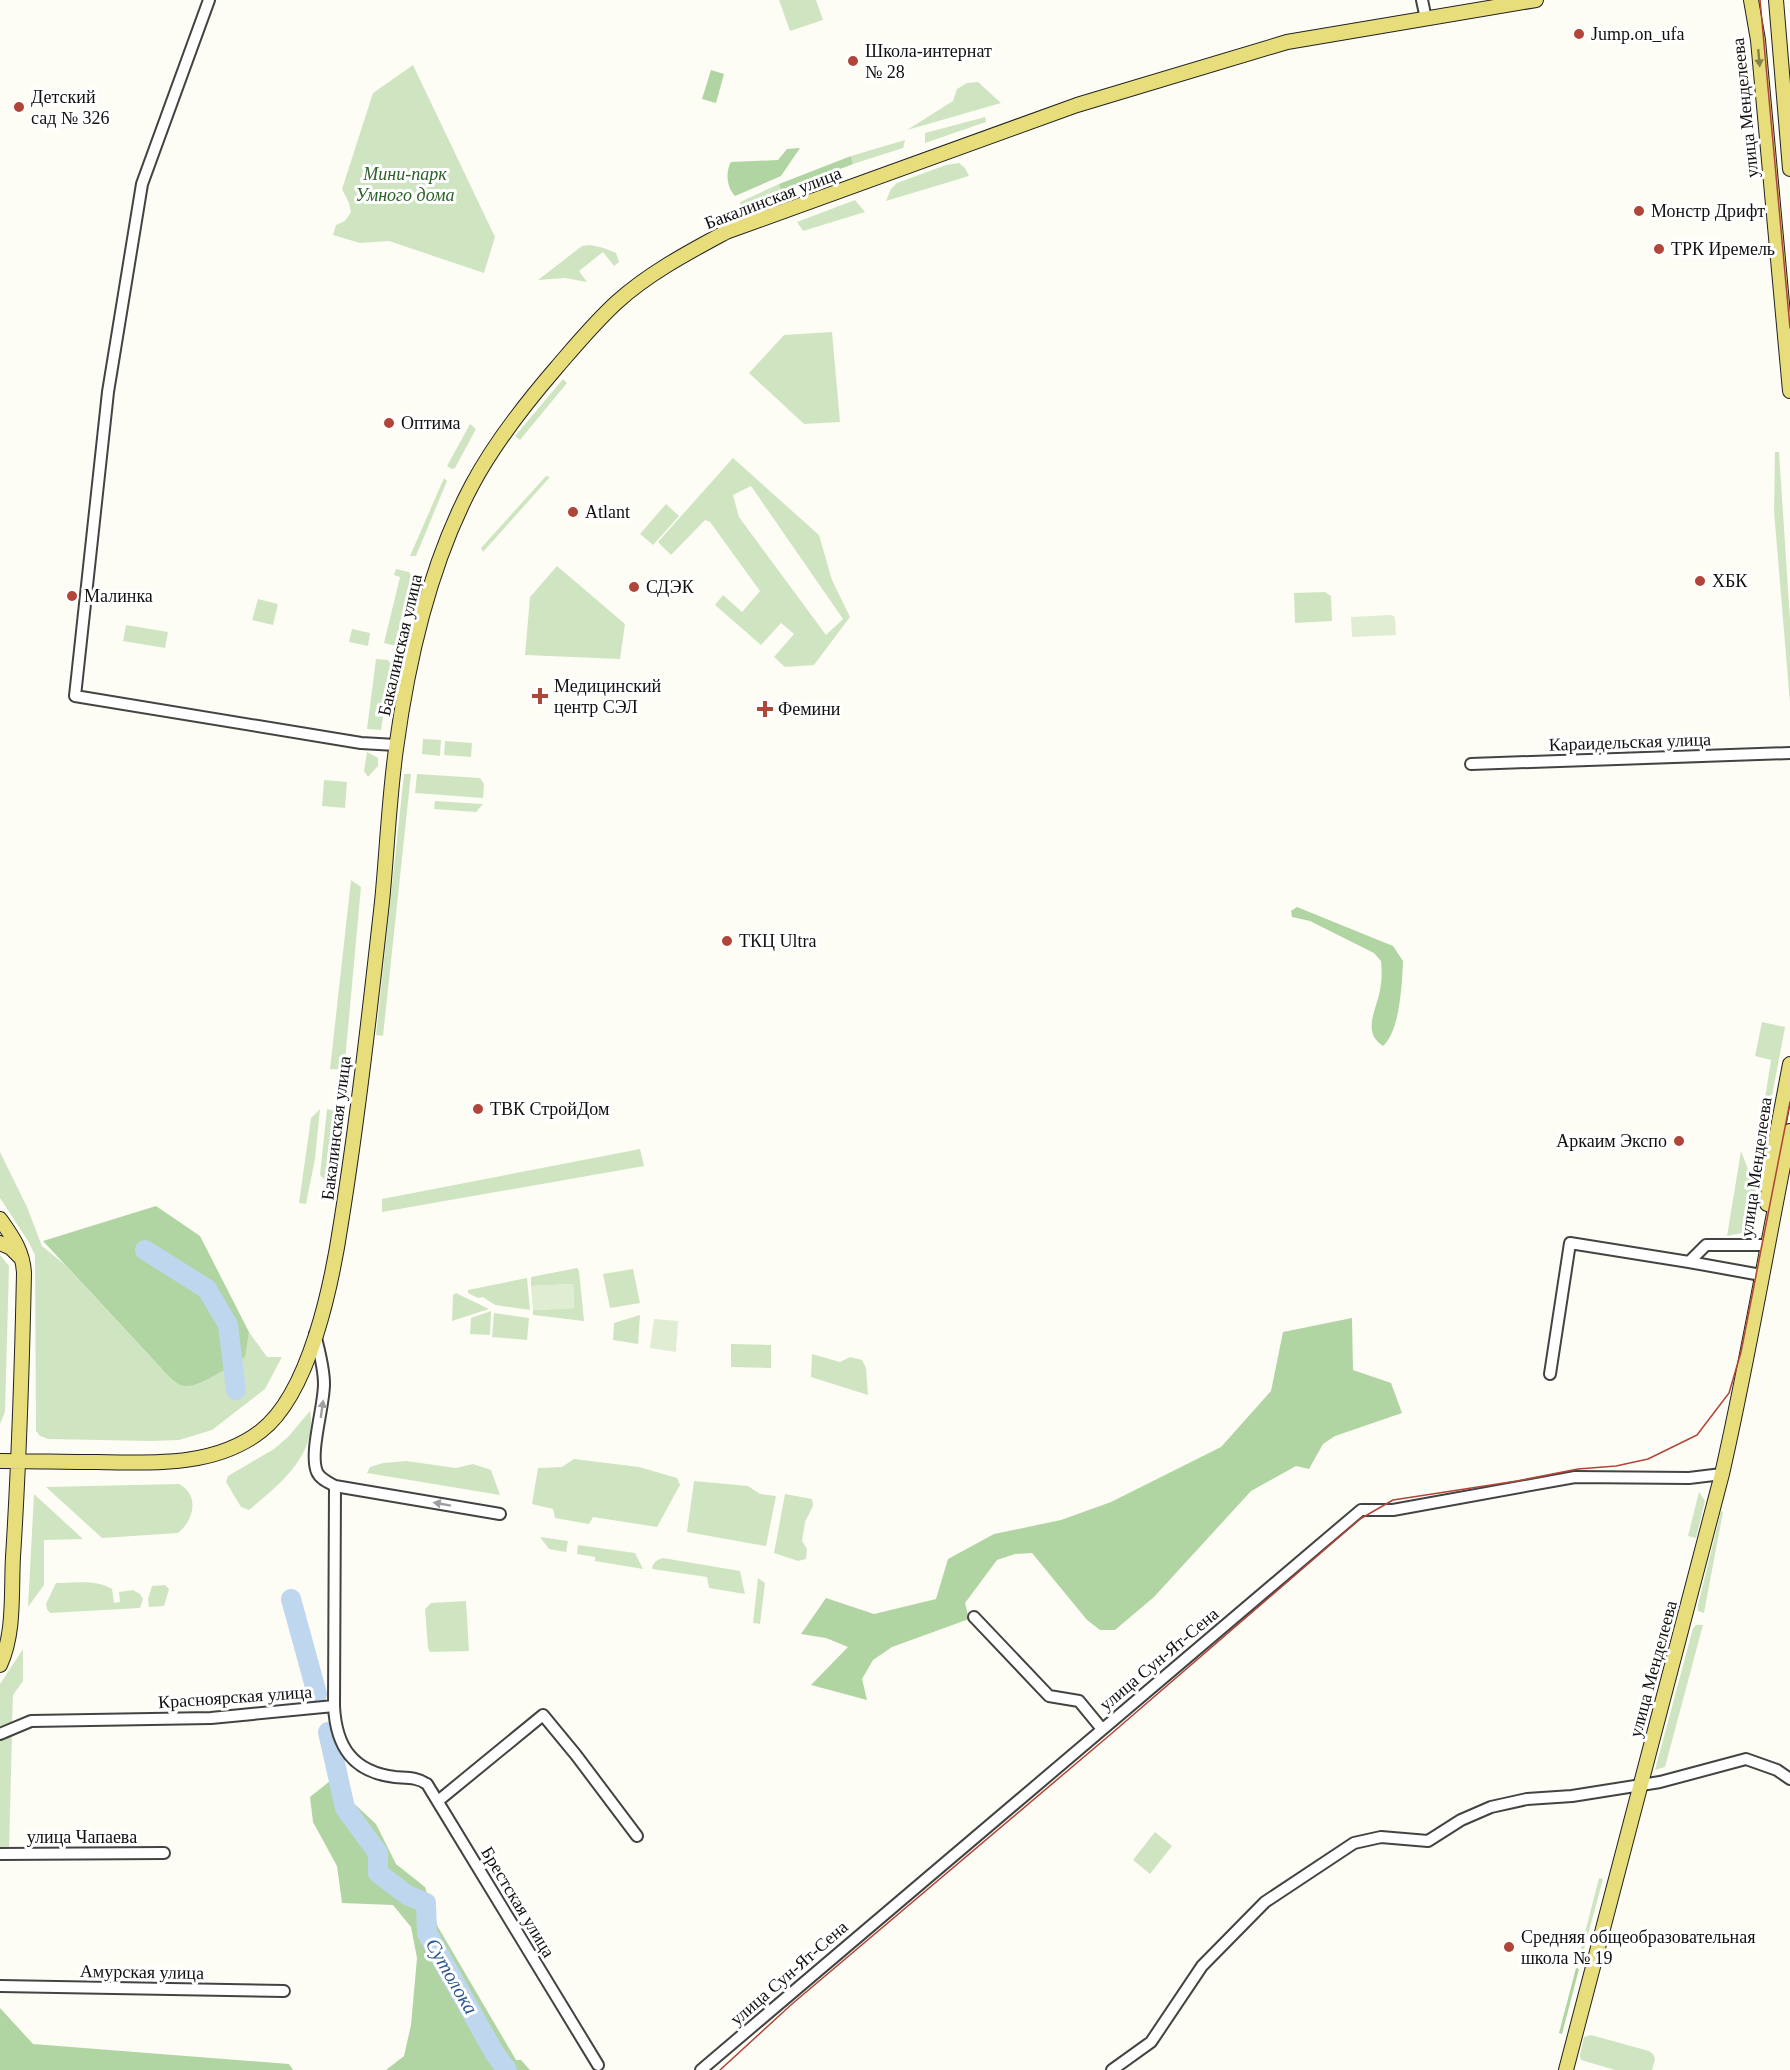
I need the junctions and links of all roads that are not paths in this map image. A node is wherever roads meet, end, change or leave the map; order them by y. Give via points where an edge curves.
1 (209, 0) edge
2 (1422, 0) edge
3 (1536, 0) edge
4 (1751, 0) edge
5 (1776, 0) edge
6 (1426, 19) junction
7 (1790, 169) edge
8 (1790, 391) edge
9 (396, 746) junction
10 (1790, 753) edge
11 (1471, 764) dead end
12 (1790, 1064) edge
13 (1790, 1131) edge
14 (0, 1219) edge
15 (0, 1243) edge
16 (1762, 1245) junction
17 (1689, 1262) junction
18 (24, 1265) junction
19 (1761, 1275) junction
20 (315, 1334) junction
21 (1550, 1374) dead end
22 (0, 1461) edge
23 (19, 1461) junction
24 (1722, 1474) junction
25 (335, 1486) junction
26 (500, 1514) dead end
27 (974, 1617) dead end
28 (9, 1628) junction
29 (0, 1646) edge
30 (0, 1665) edge
31 (334, 1706) junction
32 (1102, 1729) junction
33 (0, 1734) edge
34 (397, 1777) joint
35 (1790, 1779) edge
36 (1641, 1785) junction
37 (438, 1801) junction
38 (637, 1836) dead end
39 (164, 1853) dead end
40 (0, 1854) edge
41 (0, 1986) edge
42 (284, 1991) dead end
43 (598, 2065) dead end
44 (702, 2070) edge
45 (1112, 2070) edge
46 (1566, 2070) edge

1 - 9 street via 142,184 108,392 75,696
2 - 6 street
3 - 6 main road
4 -> 8 main road, улица Менделеева
5 - 7 main road
6 - 9 main road, Бакалинская улица via 1287,42 1077,105 739,226 645,280 618,301 520,410 474,482 452,525 423,610
9 - 20 main road, Бакалинская улица via 382,900 348,1177 336,1258
10 - 11 street, Караидельская улица
12 - 16 main road, улица Менделеева via 1772,1159
13 - 19 main road, улица Менделеева
14 - 18 main road via 16,1243
15 - 18 main road via 17,1253
16 - 17 street via 1706,1245
16 - 19 main road, улица Менделеева
17 - 19 street
17 - 21 street via 1570,1243
18 - 23 main road
19 - 24 main road, улица Менделеева via 1743,1383
20 - 23 main road, Бакалинская улица via 296,1387 282,1410 261,1431 233,1448 152,1463
25 -> 20 street via 322,1479 315,1461 324,1385
22 - 23 main road, Бакалинская улица
23 - 28 main road
24 - 32 street, улица Сун-Ят-Сена via 1689,1478 1575,1476 1393,1509 1361,1510
24 - 36 main road, улица Менделеева
26 -> 25 street
25 - 31 street
27 - 32 street via 1049,1696 1079,1701
28 - 29 main road
28 - 30 main road
31 - 33 street, Красноярская улица via 211,1718 31,1722
31 - 34 street, Красноярская улица via 336,1731 349,1755 373,1771
32 - 44 street, улица Сун-Ят-Сена
34 - 37 street, Брестская улица via 422,1780
35 - 36 street via 1746,1759
36 - 45 street via 1491,1807 1428,1841 1381,1838 1354,1844 1265,1902 1202,1966 1151,2042
36 - 46 main road, улица Менделеева
37 - 38 street via 543,1715
37 - 43 street, Брестская улица
39 - 40 street, улица Чапаева
41 - 42 street, Амурская улица

